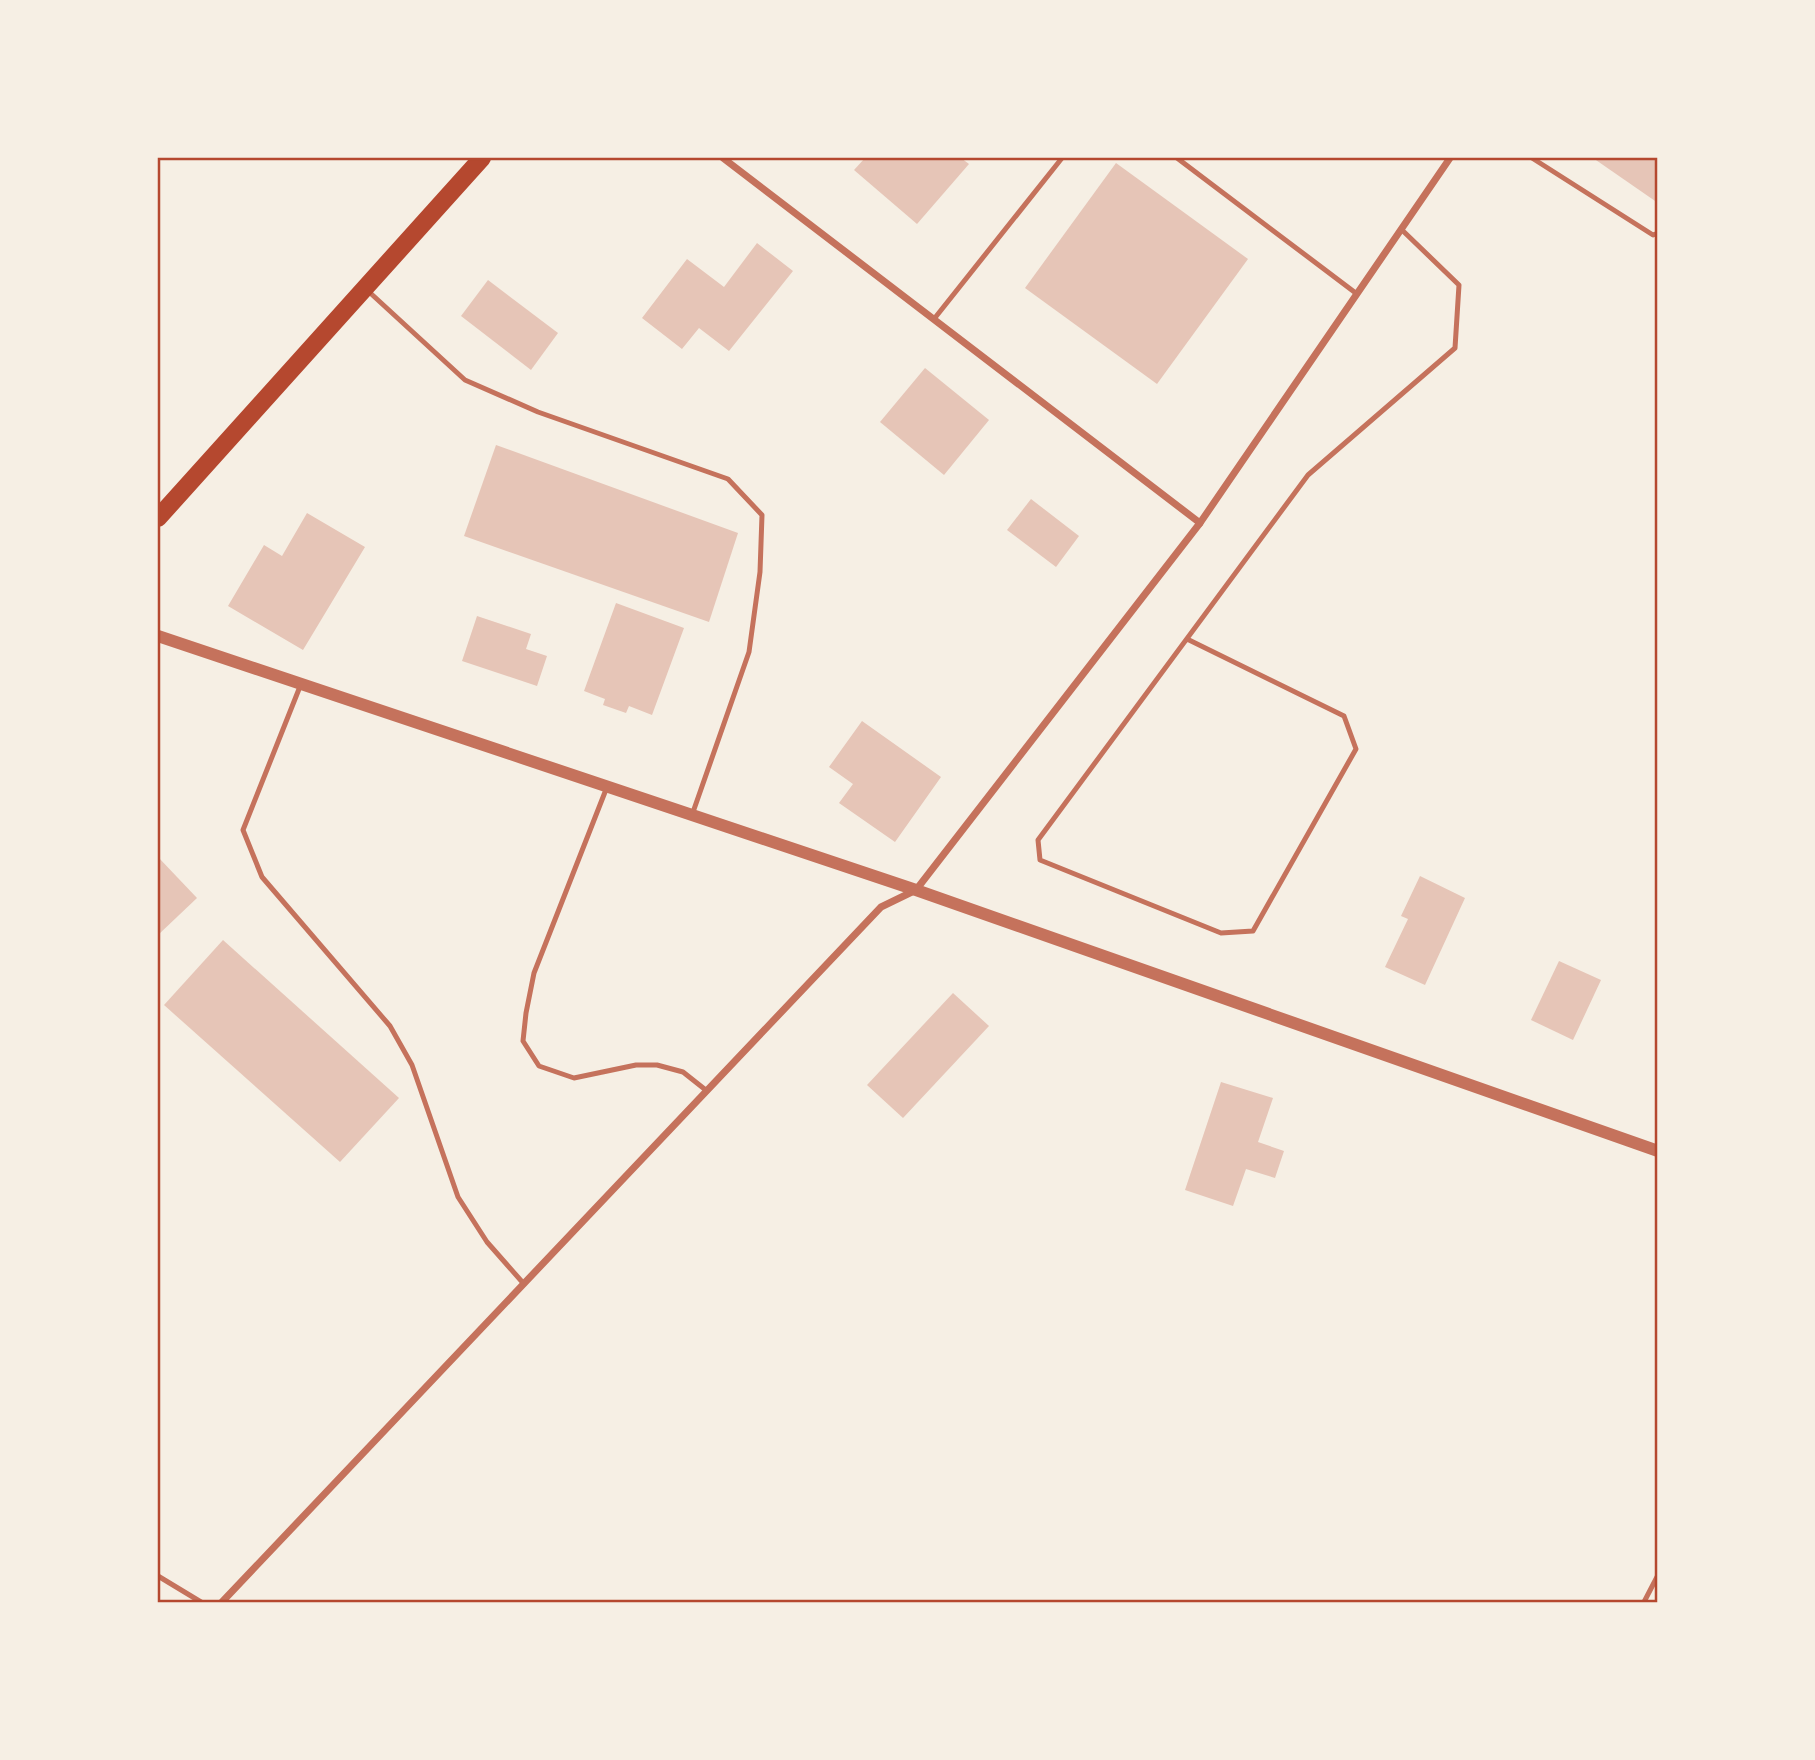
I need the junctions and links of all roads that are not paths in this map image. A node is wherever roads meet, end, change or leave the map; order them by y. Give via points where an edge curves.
1 (482, 158) edge
2 (723, 158) edge
3 (1062, 158) edge
4 (1177, 158) edge
5 (1450, 158) edge
6 (1532, 158) edge
7 (1401, 229) junction
8 (1657, 233) edge
9 (365, 288) junction
10 (1357, 294) junction
11 (934, 319) junction
12 (158, 518) edge
13 (1200, 523) junction
14 (158, 636) edge
15 (1187, 639) junction
16 (301, 684) junction
17 (607, 787) junction
18 (692, 815) junction
19 (916, 890) junction
20 (707, 1091) junction
21 (1657, 1151) edge
22 (524, 1284) junction
23 (1657, 1575) edge
24 (158, 1576) edge
25 (201, 1602) edge
26 (222, 1602) edge
27 (1644, 1602) edge

1 - 9 main road
2 - 11 street
3 - 11 lane
4 - 10 lane
5 - 7 street
6 - 8 lane via 1653,235
7 - 10 street
7 - 15 lane via 1460,285 1455,348 1308,475
9 - 12 main road
9 - 18 lane via 465,380 538,412 728,479 762,515 749,652
10 - 13 street
11 - 13 street
13 - 19 street
14 - 16 street
15 - 15 lane via 1038,840 1040,860 1221,933 1253,931 1356,749 1344,716
16 - 17 street
16 - 22 lane via 243,830 262,877 390,1026 412,1065 458,1197 487,1242
17 - 18 street
17 - 20 lane via 534,973 523,1041 539,1066 574,1078 657,1065 683,1072
18 - 19 street
19 - 20 street via 881,907
19 - 21 street
20 - 22 street
22 - 26 street
23 - 27 lane
24 - 25 lane

